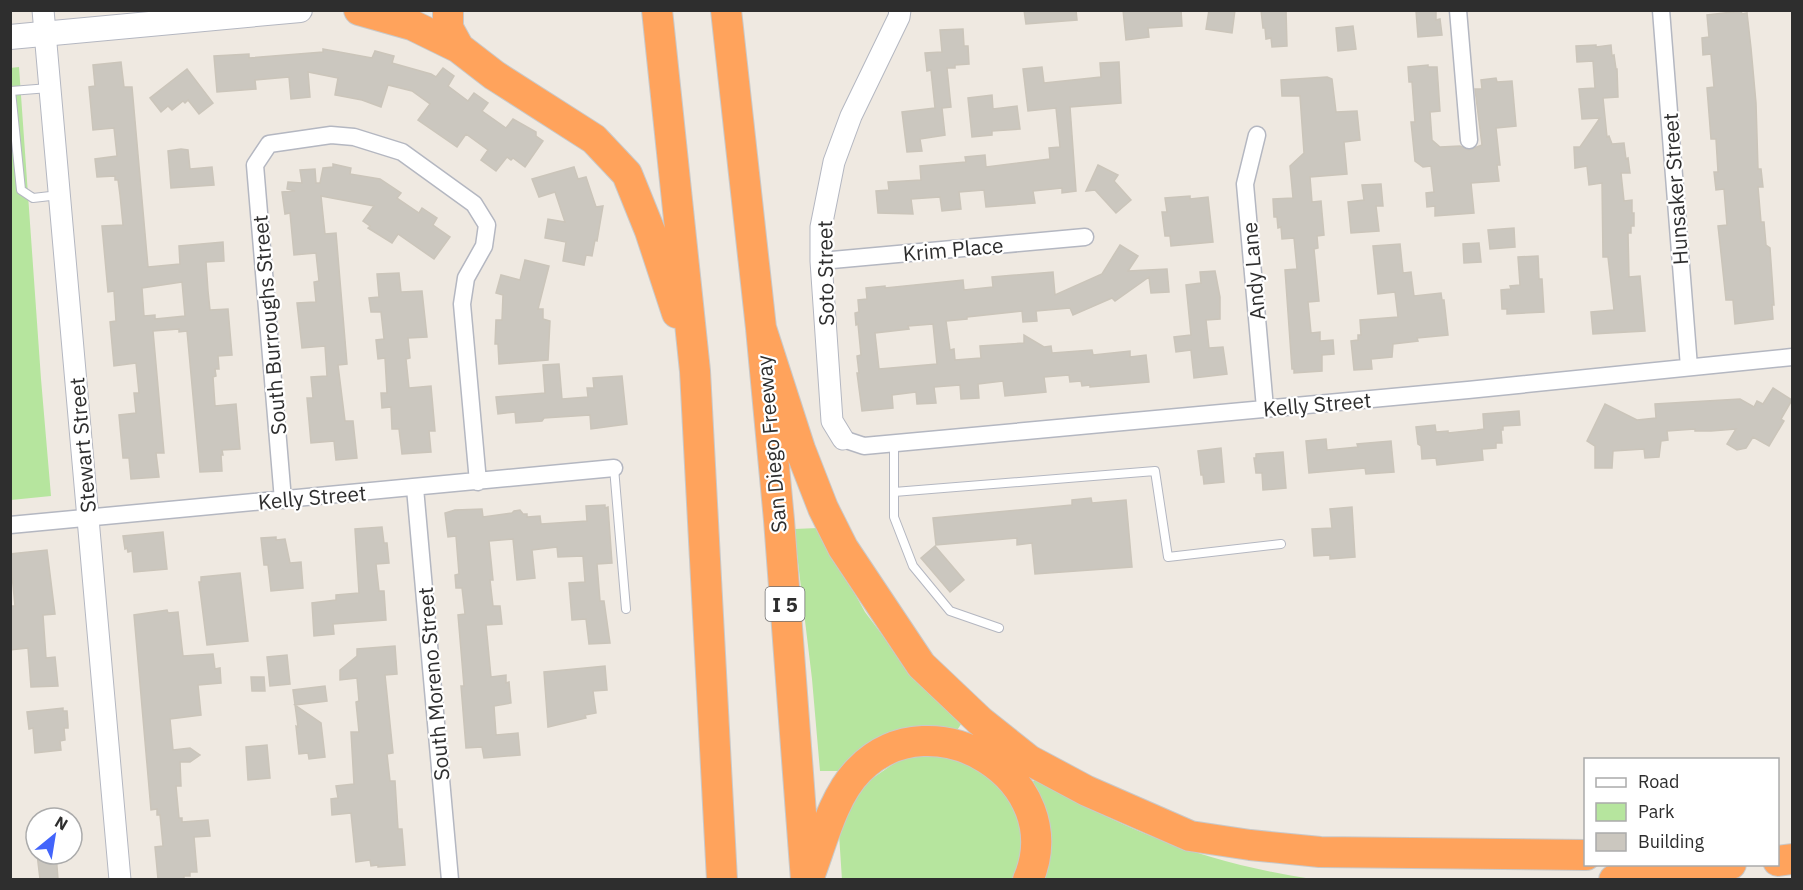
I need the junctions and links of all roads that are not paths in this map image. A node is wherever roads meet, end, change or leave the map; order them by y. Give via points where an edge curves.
1 (300, 10) edge
2 (359, 10) edge
3 (448, 10) edge
4 (657, 10) edge
5 (726, 10) edge
6 (900, 10) edge
7 (1458, 10) edge
8 (1661, 10) edge
9 (44, 22) edge
10 (10, 37) edge
11 (459, 48) junction
12 (50, 88) junction
13 (1257, 135) dead end
14 (1469, 140) dead end
15 (59, 195) junction
16 (1085, 237) dead end
17 (821, 261) junction
18 (761, 328) junction
19 (1792, 357) edge
20 (1689, 367) junction
21 (695, 371) junction
22 (1265, 408) junction
23 (843, 439) joint
24 (894, 444) junction
25 (614, 468) joint
26 (477, 482) junction
27 (415, 488) junction
28 (894, 492) junction
29 (283, 500) junction
30 (89, 518) junction
31 (10, 525) edge
32 (1281, 544) dead end
33 (626, 609) dead end
34 (999, 628) dead end
35 (1584, 855) edge
36 (1700, 866) edge
37 (120, 879) edge
38 (450, 879) edge
39 (722, 879) edge
40 (807, 879) edge
41 (1028, 879) edge
42 (1614, 879) edge

1 - 9 main road
2 - 11 highway via 412,25
3 - 11 highway via 448,28
4 - 21 highway
5 - 18 highway, San Diego Freeway / I 5
6 - 17 street, Soto Street via 834,162 820,227
7 - 14 street
8 - 20 street, Hunsaker Street
9 - 10 main road
9 - 12 street, Stewart Street
11 - 21 highway via 594,140 627,174 650,231
12 - 15 street, Stewart Street
12 - 15 lane via 11,91 21,190 33,198
13 - 22 street, Andy Lane via 1245,184
15 - 30 street, Stewart Street
16 - 17 street, Krim Place
17 - 23 street, Soto Street via 832,421
18 - 35 highway via 800,449 843,548 921,665 980,721 1029,760 1087,791 1190,836 1320,852
18 - 40 highway, San Diego Freeway / I 5
19 - 20 street, Kelly Street
20 - 22 street, Kelly Street
21 - 39 highway
22 - 24 street, Kelly Street
23 - 24 street, Kelly Street via 864,447
24 - 28 lane
25 - 26 street, Kelly Street
25 - 33 lane
26 - 27 street, Kelly Street
26 - 29 street, South Burroughs Street via 462,304 466,278 484,246 487,225 474,204 402,152 354,137 331,135 269,144 255,165
27 - 29 street, Kelly Street
27 - 38 street, South Moreno Street
28 - 32 lane via 1155,471 1168,557
28 - 34 lane via 894,517 912,566 950,611
29 - 30 street, Kelly Street
30 - 31 street, Kelly Street
30 - 37 street, Stewart Street
36 - 42 highway
40 - 41 highway via 845,786 859,769 889,749 923,741 957,744 986,757 1017,786 1033,826 1034,850

